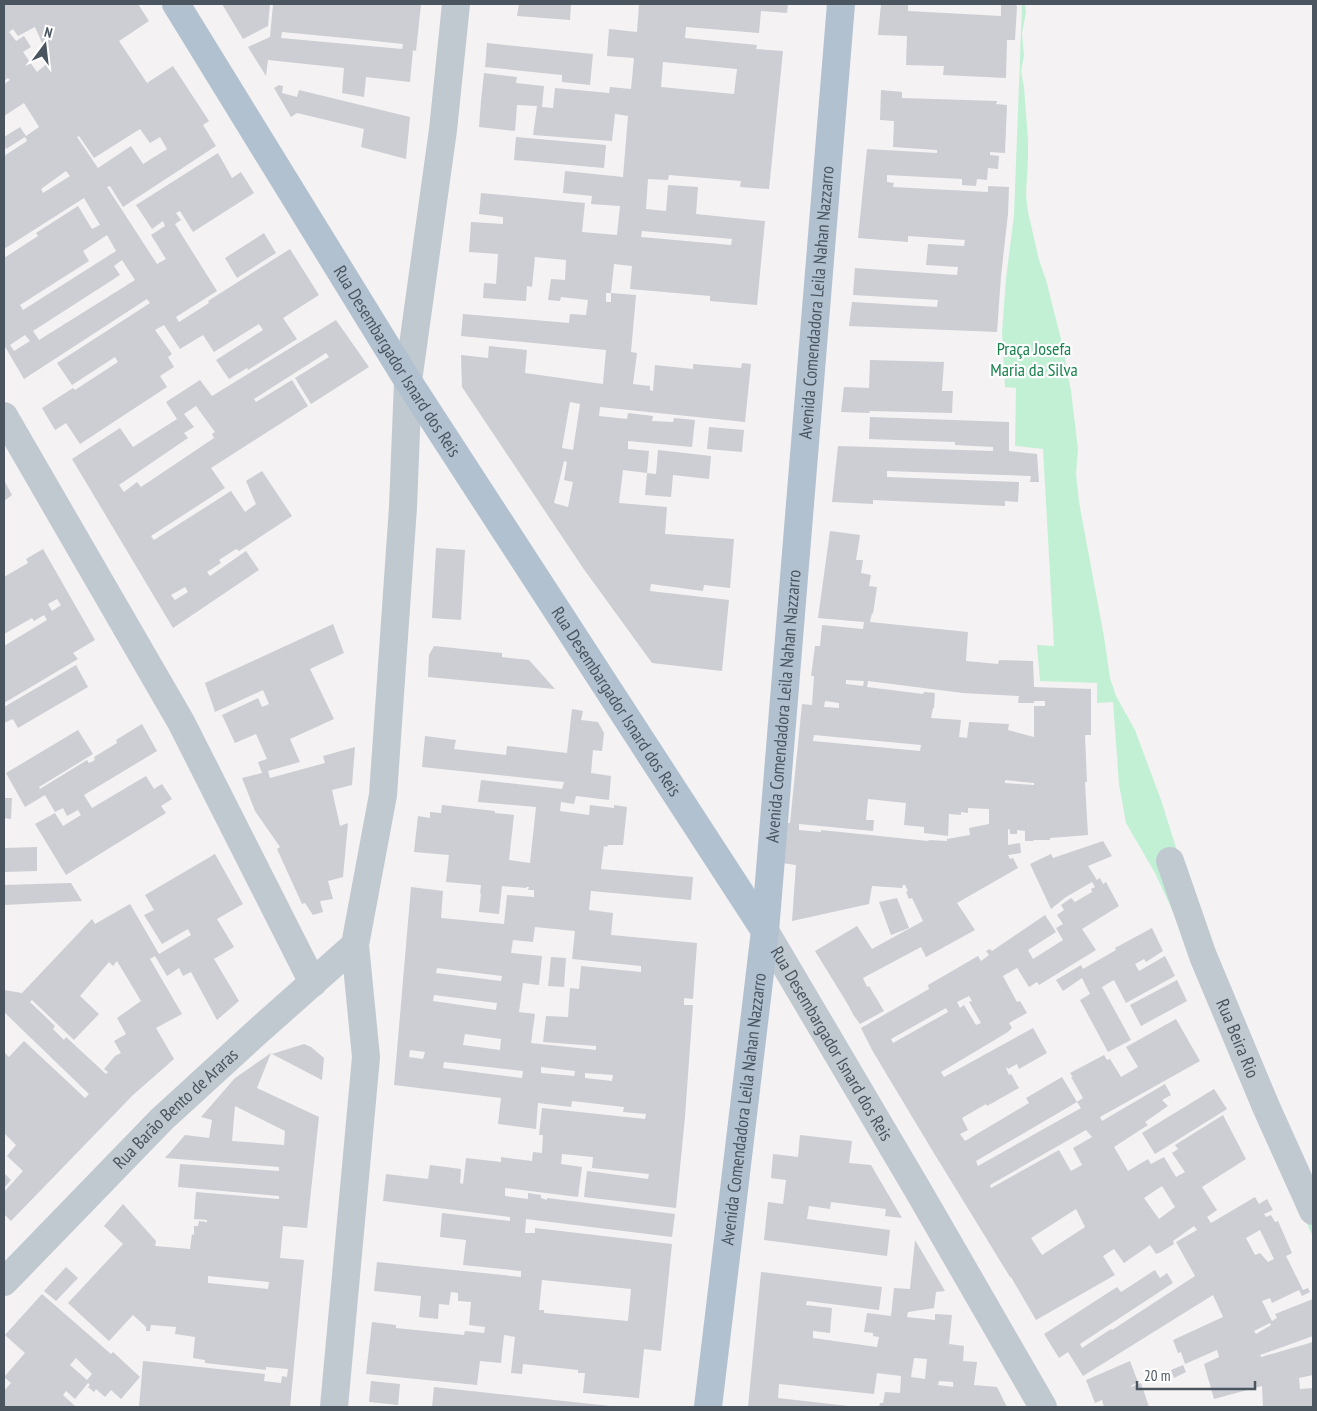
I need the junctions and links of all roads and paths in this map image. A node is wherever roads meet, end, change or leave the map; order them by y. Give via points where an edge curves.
1 (176, 4) edge
2 (456, 4) edge
3 (840, 4) edge
4 (408, 381) junction
5 (4, 416) edge
6 (1170, 861) dead end
7 (765, 931) junction
8 (355, 945) junction
9 (313, 983) junction
10 (1313, 1211) edge
11 (4, 1282) edge
12 (334, 1407) edge
13 (708, 1407) edge
14 (1043, 1407) edge

1 - 4 main road, Rua Desembargador Isnard dos Reis
2 - 4 street via 444,130
3 - 7 main road, Avenida Comendadora Leila Nahan Nazzarro
4 - 7 main road, Rua Desembargador Isnard dos Reis
4 - 8 street via 403,507 382,795
5 - 9 street via 181,722
6 - 10 street, Rua Beira Rio via 1203,956
7 - 13 main road, Avenida Comendadora Leila Nahan Nazzarro
7 - 14 street, Rua Desembargador Isnard dos Reis
8 - 9 street, Rua Barão Bento de Araras
8 - 12 street via 366,1057
9 - 11 street, Rua Barão Bento de Araras via 162,1119

